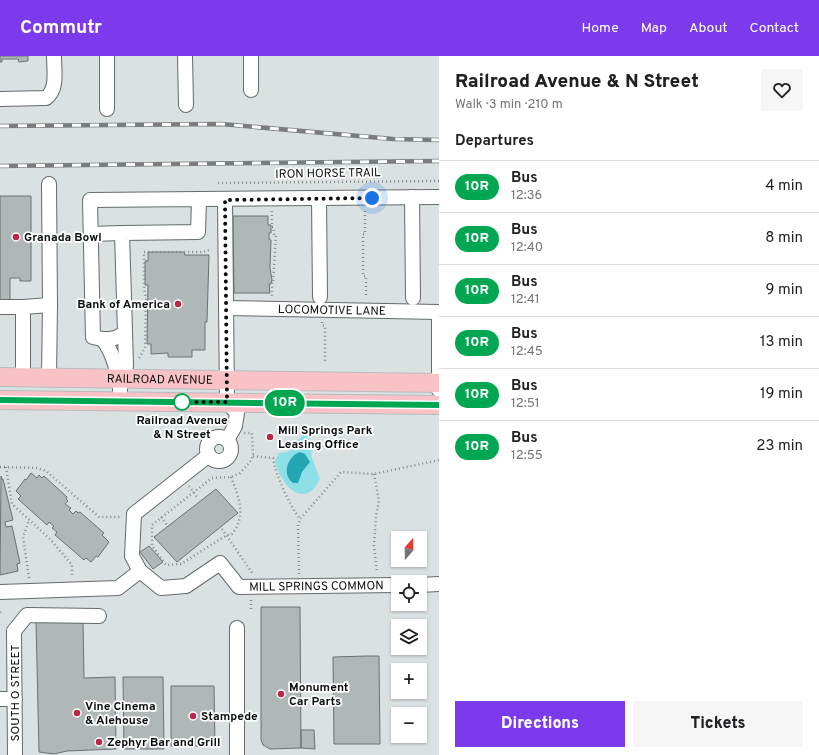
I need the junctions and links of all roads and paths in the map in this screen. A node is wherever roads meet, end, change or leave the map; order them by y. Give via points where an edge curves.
1 (54, 56) edge
2 (107, 56) edge
3 (185, 56) edge
4 (251, 56) edge
5 (251, 90) dead end
6 (0, 99) edge
7 (186, 105) dead end
8 (107, 109) dead end
9 (439, 181) edge
10 (218, 183) dead end
11 (49, 184) dead end
12 (439, 197) edge
13 (319, 198) junction
14 (412, 198) junction
15 (199, 200) junction
16 (225, 200) junction
17 (366, 208) dead end
18 (272, 209) dead end
19 (122, 233) junction
20 (91, 234) junction
21 (209, 250) dead end
22 (320, 297) dead end
23 (413, 298) dead end
24 (272, 301) dead end
25 (366, 303) dead end
26 (50, 305) junction
27 (0, 307) edge
28 (23, 307) junction
29 (226, 308) junction
30 (439, 312) edge
31 (322, 317) dead end
32 (125, 332) junction
33 (103, 340) junction
34 (138, 360) dead end
35 (325, 363) dead end
36 (0, 377) edge
37 (23, 377) junction
38 (49, 377) junction
39 (120, 378) junction
40 (226, 379) junction
41 (439, 383) edge
42 (439, 390) edge
43 (0, 400) edge
44 (120, 401) junction
45 (227, 402) junction
46 (439, 405) edge
47 (229, 437) junction
48 (253, 456) junction
49 (439, 460) edge
50 (0, 467) edge
51 (6, 467) junction
52 (374, 474) junction
53 (231, 477) junction
54 (134, 517) junction
55 (161, 518) junction
56 (29, 520) junction
57 (300, 520) junction
58 (167, 525) dead end
59 (222, 528) dead end
60 (226, 535) junction
61 (191, 552) dead end
62 (194, 556) junction
63 (140, 571) junction
64 (439, 584) edge
65 (377, 585) junction
66 (391, 585) edge
67 (427, 585) edge
68 (299, 586) junction
69 (256, 587) junction
70 (73, 589) junction
71 (29, 591) junction
72 (0, 592) edge
73 (0, 612) edge
74 (2, 615) dead end
75 (99, 616) dead end
76 (237, 628) dead end
77 (0, 699) edge
78 (15, 699) junction
79 (15, 755) edge
80 (237, 755) edge

1 - 6 street via 54,81 51,94 46,98
2 - 8 street
3 - 7 street
4 - 5 street
9 - 10 path, IRON HORSE TRAIL
11 - 26 street
12 - 14 street
13 - 14 street
13 - 16 street
13 - 22 street
14 - 23 street
15 - 16 street
15 - 19 street via 198,232
15 - 20 street via 90,200
16 - 29 street
17 - 25 path via 363,234
18 - 24 path via 272,228 276,235
19 - 20 street
19 - 32 street
20 - 33 street via 93,337
21 - 34 path via 144,252 145,348
26 - 28 street
26 - 38 street
27 - 28 street
28 - 37 street
29 - 30 street, LOCOMOTIVE LANE
29 - 40 street
30 - 41 street
31 - 35 path via 322,325 325,326
32 - 33 street via 120,336
32 - 39 street via 126,366
33 - 39 street via 111,350
36 - 37 main road, RAILROAD AVENUE
37 - 38 main road, RAILROAD AVENUE
38 - 39 main road, RAILROAD AVENUE
39 - 40 main road, RAILROAD AVENUE
39 - 44 street
40 - 41 main road, RAILROAD AVENUE
40 - 45 street
41 - 42 street
43 - 44 main road, RAILROAD AVENUE
44 - 45 main road, RAILROAD AVENUE
45 - 46 main road, RAILROAD AVENUE
45 - 47 street via 237,414 235,426
47 - 48 path via 252,433
47 - 54 street via 213,439 208,444 209,455 134,514
48 - 53 path via 240,473
48 - 57 path via 274,458 275,467 293,510
49 - 52 path
50 - 51 path
51 - 54 path via 37,468 46,471 99,517
51 - 56 path via 12,504
52 - 57 path via 341,472
52 - 65 path via 379,501 374,546
53 - 55 path via 212,478
53 - 60 path via 241,511 237,528 231,535
54 - 63 street, MILL SPRINGS COMMON via 132,556
55 - 58 path
55 - 62 path via 152,524 152,546 166,565 181,564
56 - 70 path via 50,539 72,565
56 - 71 path via 23,537
57 - 68 path via 297,540
59 - 60 path
60 - 62 path
60 - 69 path via 255,576
61 - 62 path
63 - 69 street, MILL SPRINGS COMMON via 161,588 186,586 220,563 239,587
63 - 70 street via 118,588
64 - 67 street
65 - 66 street, MILL SPRINGS COMMON
65 - 68 street, MILL SPRINGS COMMON
68 - 69 street, MILL SPRINGS COMMON
70 - 71 street
71 - 72 street
73 - 74 path
75 - 78 street, SOUTH O STREET via 27,615 14,631
76 - 80 street
77 - 78 street
78 - 79 street, SOUTH O STREET

